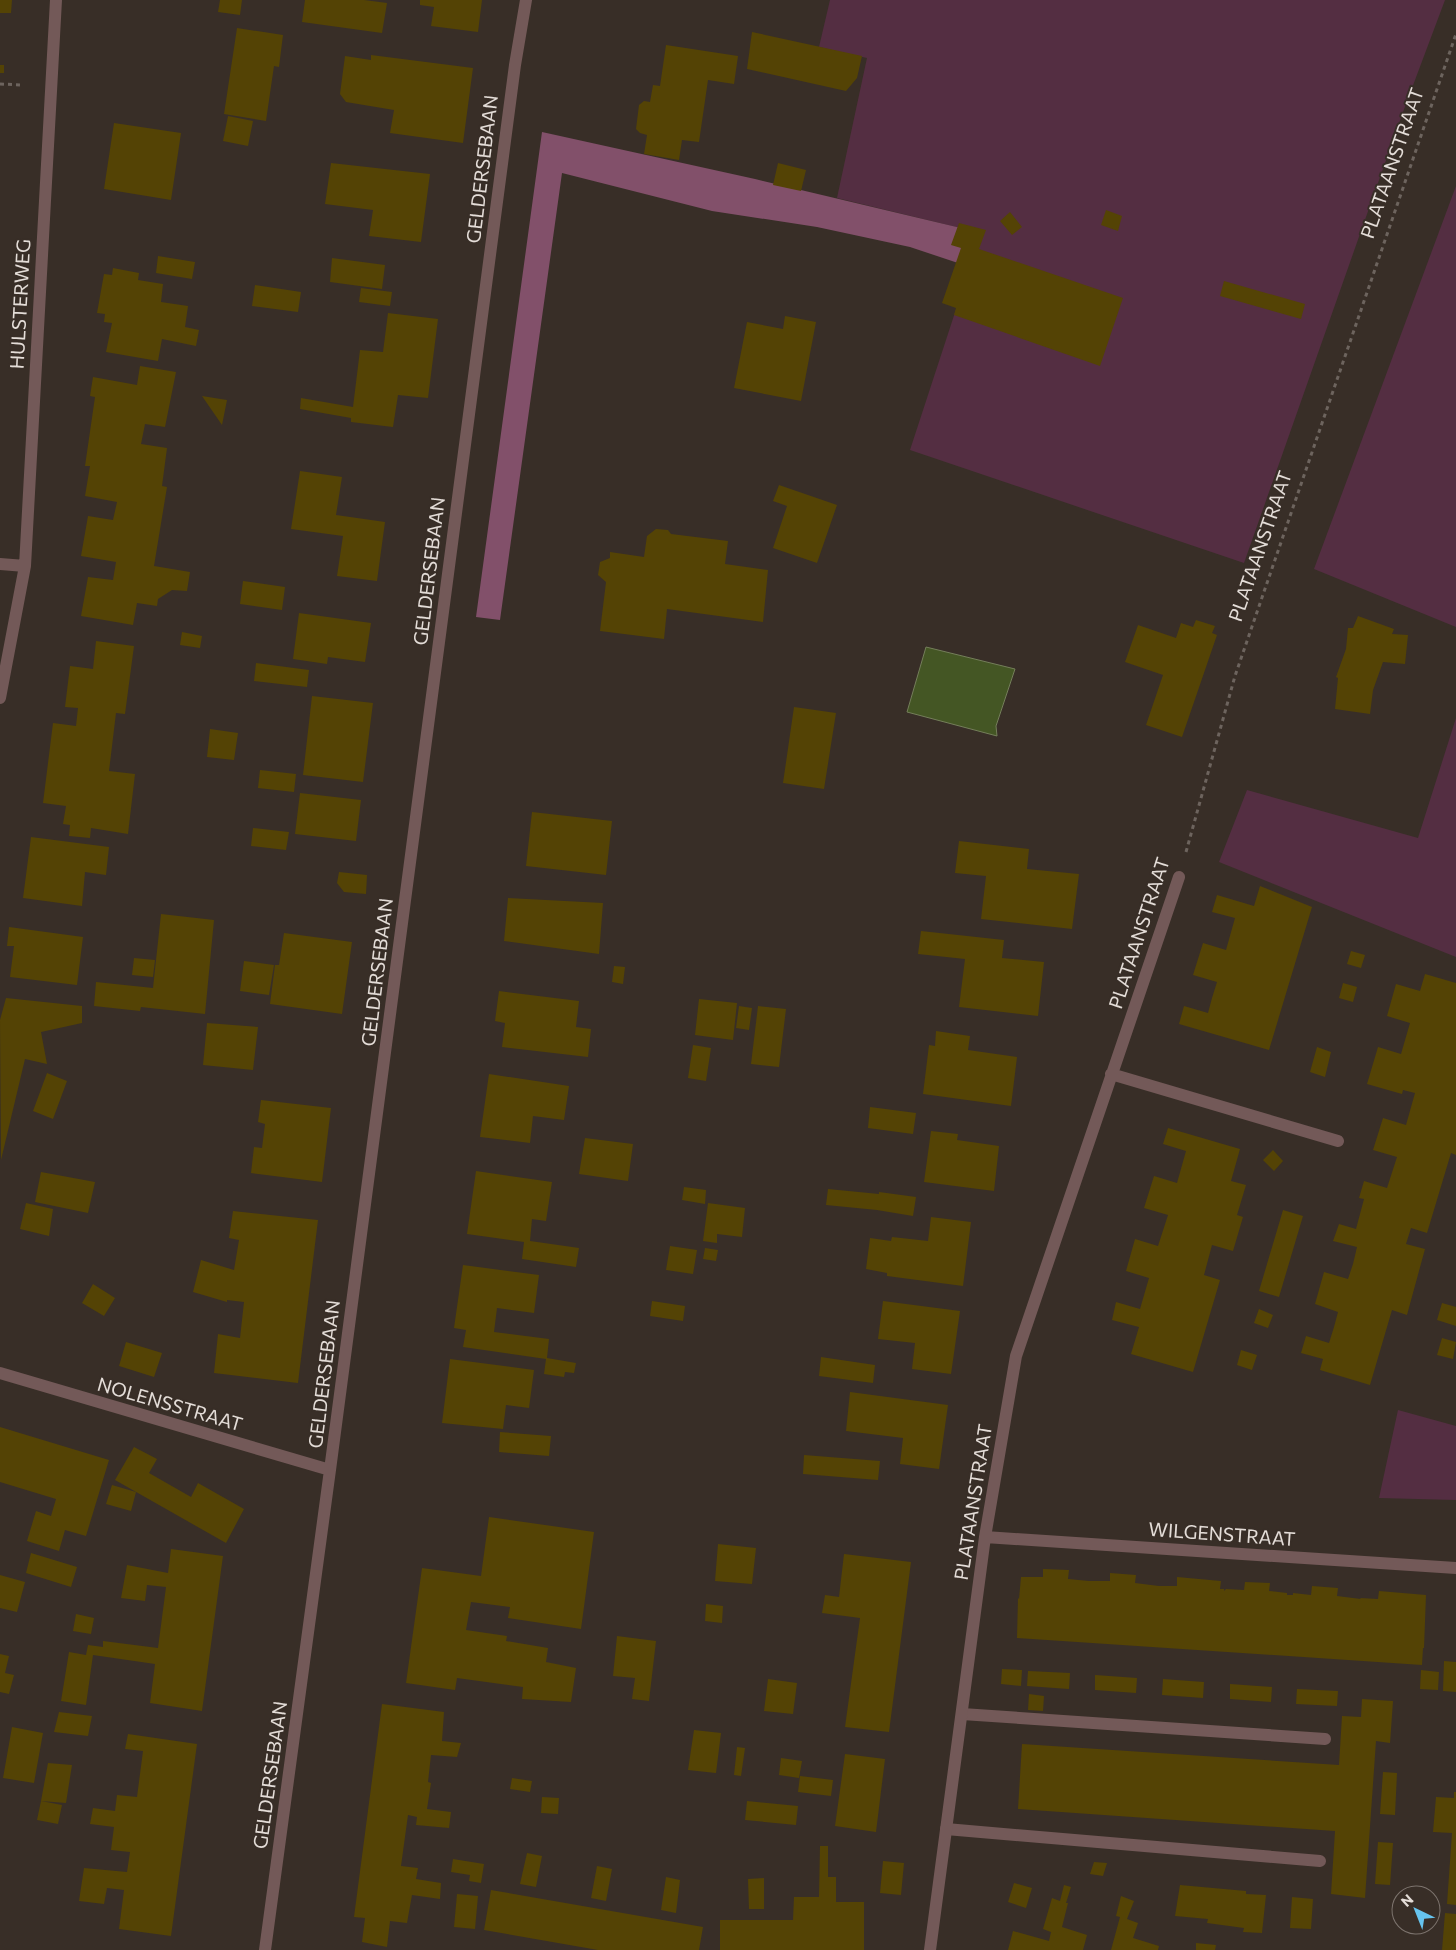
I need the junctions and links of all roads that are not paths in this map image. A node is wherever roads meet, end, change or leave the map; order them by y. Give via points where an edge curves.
1 (56, 0) edge
2 (526, 0) edge
3 (0, 564) edge
4 (25, 566) junction
5 (0, 698) edge
6 (1179, 877) road end
7 (1111, 1074) junction
8 (1338, 1141) dead end
9 (0, 1373) edge
10 (330, 1470) junction
11 (985, 1537) junction
12 (1456, 1568) edge
13 (962, 1714) junction
14 (1325, 1739) dead end
15 (946, 1829) junction
16 (1320, 1861) dead end
17 (265, 1950) edge
18 (930, 1950) edge

1 - 4 street, HULSTERWEG
2 - 10 street, GELDERSEBAAN via 514,65
3 - 4 street
4 - 5 street, HULSTERWEG
6 - 7 street, PLATAANSTRAAT
7 - 8 street
7 - 11 street, PLATAANSTRAAT via 1016,1356
9 - 10 street, NOLENSSTRAAT
10 - 17 street, GELDERSEBAAN
11 - 12 street, WILGENSTRAAT
11 - 13 street, PLATAANSTRAAT
13 - 14 street
13 - 15 street, PLATAANSTRAAT
15 - 16 street
15 - 18 street, PLATAANSTRAAT

